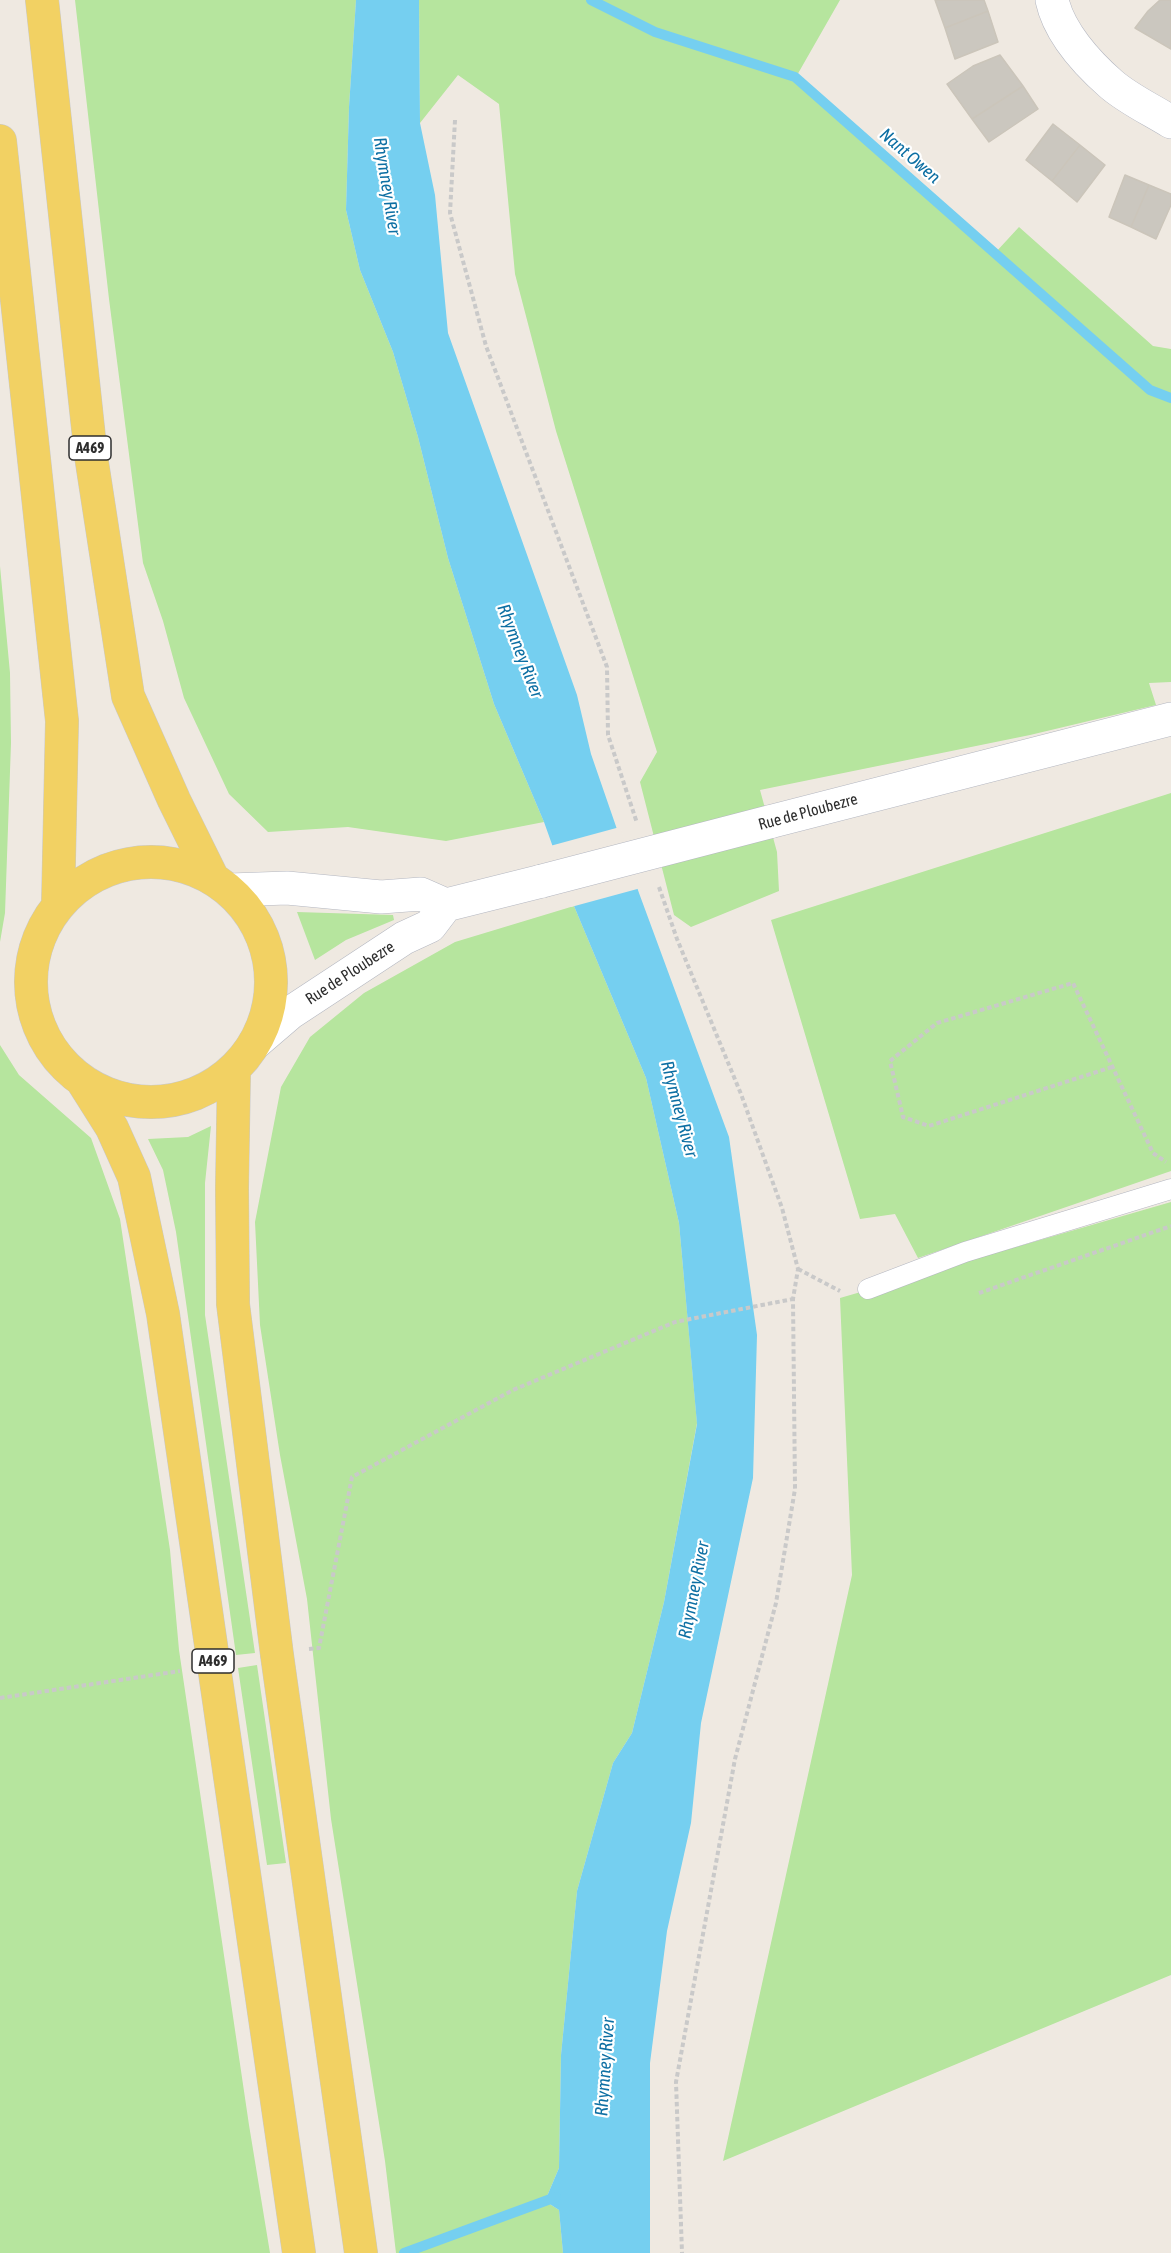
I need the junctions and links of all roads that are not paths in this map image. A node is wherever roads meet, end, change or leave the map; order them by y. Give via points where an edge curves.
1 (42, 0) edge
2 (1052, 0) edge
3 (1171, 122) edge
4 (0, 141) edge
5 (1171, 719) edge
6 (221, 884) junction
7 (58, 905) junction
8 (446, 905) junction
9 (255, 1043) junction
10 (234, 1070) junction
11 (83, 1082) junction
12 (1171, 1189) edge
13 (868, 1289) road end
14 (299, 2253) edge
15 (361, 2253) edge

1 - 6 main road, A469 via 91,456 128,696 174,800
2 - 3 street via 1056,16 1081,53 1112,85
4 - 7 main road via 62,721
5 - 8 street, Rue de Ploubezre, bridge
6 - 7 main road via 180,864 147,861 113,867 83,882
6 - 8 street via 381,897 421,894
6 - 9 main road via 258,925 272,968 268,1012
7 - 11 main road via 38,940 30,979 34,1009 54,1055
8 - 9 street, Rue de Ploubezre via 430,926 404,938 290,1013
9 - 10 main road
10 - 11 main road via 200,1093 160,1102 120,1099
10 - 15 main road via 233,1304 277,1655
11 - 14 main road, A469 via 112,1128 134,1177 163,1314
12 - 13 lane via 965,1252

